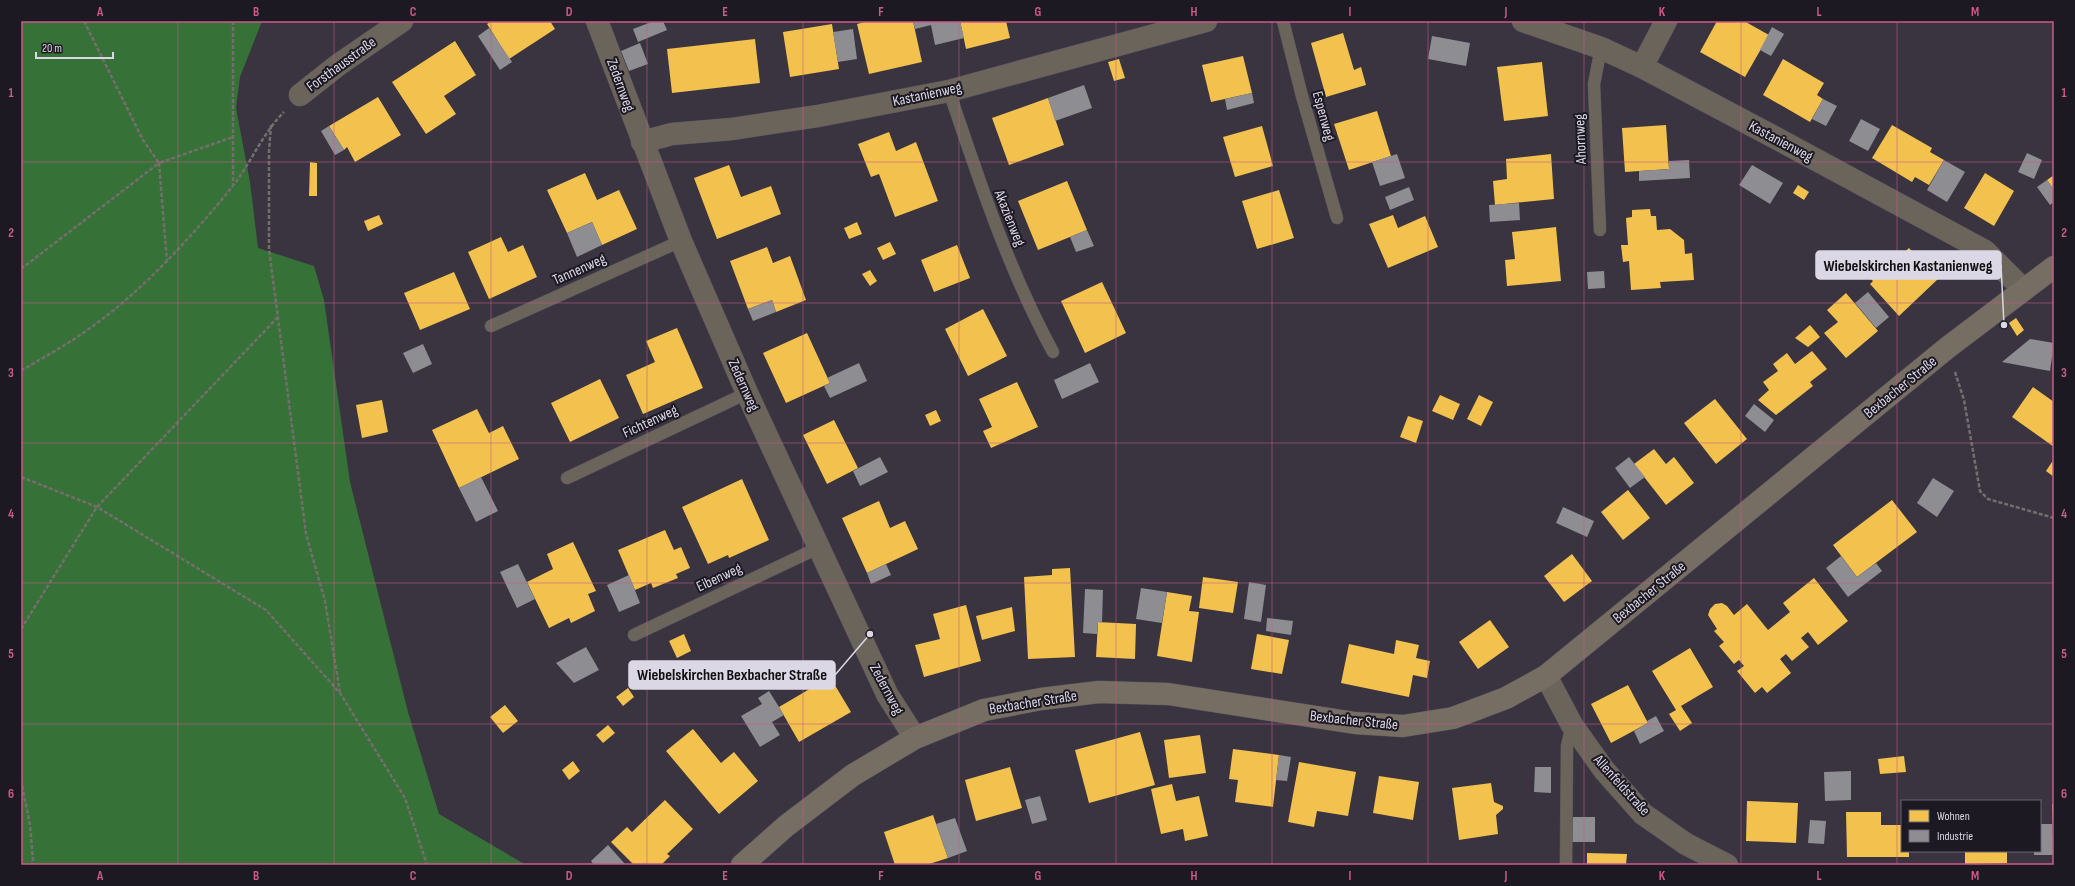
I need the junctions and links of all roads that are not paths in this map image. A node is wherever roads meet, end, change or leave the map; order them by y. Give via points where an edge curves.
1 (402, 21) edge
2 (597, 21) edge
3 (1206, 21) edge
4 (1283, 21) edge
5 (1523, 21) edge
6 (1666, 21) edge
7 (1601, 48) junction
8 (1642, 67) junction
9 (949, 91) junction
10 (300, 94) road end
11 (642, 142) junction
12 (1337, 218) dead end
13 (1600, 230) dead end
14 (681, 241) junction
15 (2054, 267) edge
16 (2023, 289) junction
17 (491, 326) dead end
18 (1053, 352) dead end
19 (747, 393) junction
20 (566, 478) dead end
21 (818, 548) junction
22 (634, 635) dead end
23 (1546, 676) junction
24 (1572, 725) junction
25 (915, 738) junction
26 (742, 865) edge
27 (1566, 865) edge
28 (1727, 865) edge

1 - 10 street, Forsthausstraße
2 - 11 street, Zedernweg
3 - 9 street, Kastanienweg
4 - 12 lane, Espenweg
5 - 7 street, Kastanienweg
6 - 8 street
7 - 8 street, Kastanienweg
7 - 13 lane, Ahornweg via 1594,84
8 - 16 street, Kastanienweg via 1985,250
9 - 11 street, Kastanienweg via 818,116 732,129 672,134
9 - 18 lane, Akazienweg via 989,210 1036,320
11 - 14 street, Zedernweg
14 - 17 lane, Tannenweg
14 - 19 street, Zedernweg
15 - 16 street, Bexbacher Straße
16 - 23 street, Bexbacher Straße via 1947,348
19 - 20 lane, Fichtenweg
19 - 21 street, Zedernweg
21 - 22 lane, Eibenweg
21 - 25 street, Zedernweg via 887,694
23 - 24 street, Allenfeldstraße
23 - 25 street, Bexbacher Straße via 1506,698 1453,718 1403,726 1356,723 1168,694 1099,692 1041,699 984,710
24 - 27 lane via 1567,746
24 - 28 street, Allenfeldstraße via 1604,770 1643,814 1686,844
25 - 26 street, Bexbacher Straße via 853,775 786,826

